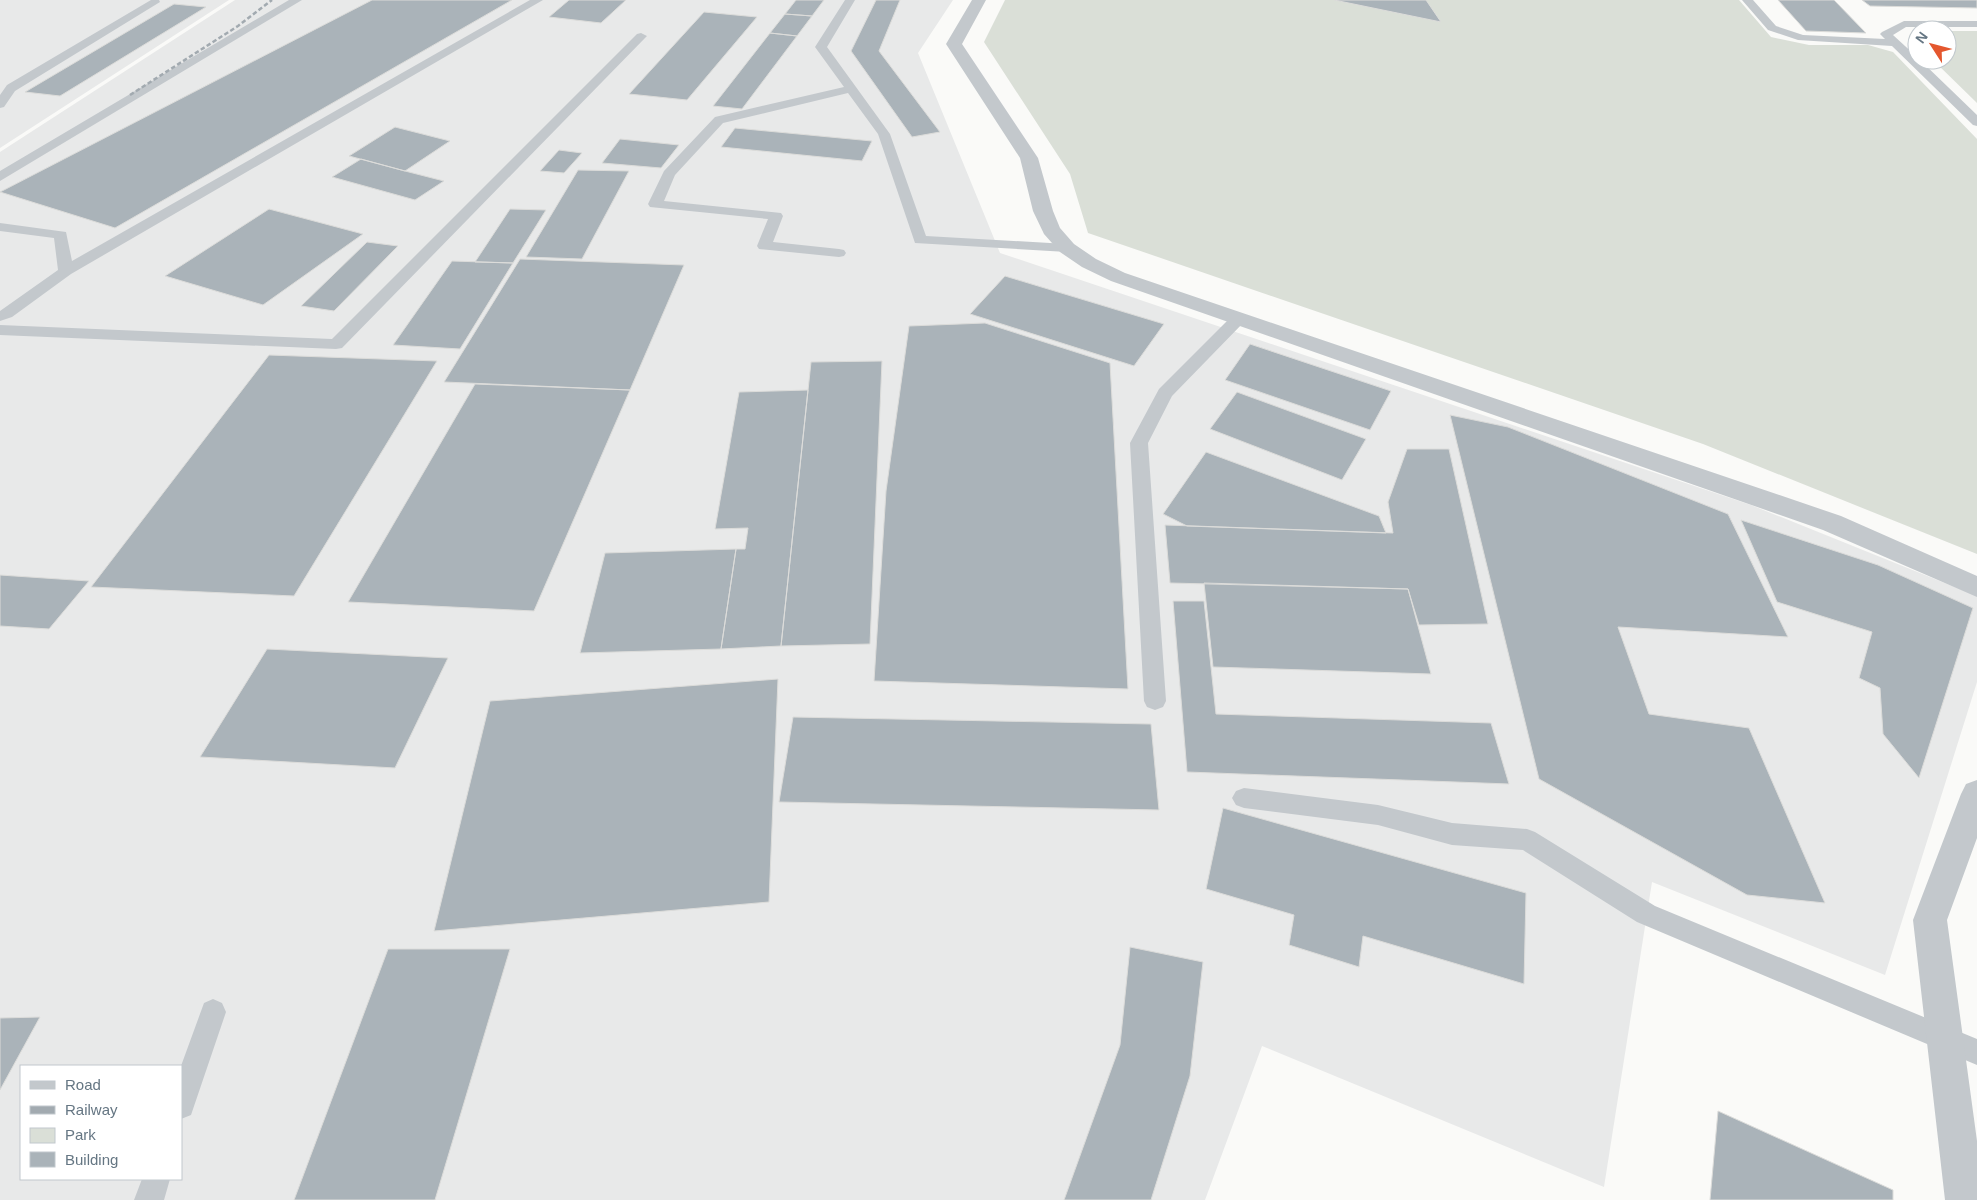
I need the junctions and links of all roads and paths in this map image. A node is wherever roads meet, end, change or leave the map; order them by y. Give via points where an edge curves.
1 (297, 0) edge
2 (538, 0) edge
3 (850, 0) edge
4 (978, 0) edge
5 (1747, 0) edge
6 (155, 2) dead end
7 (1977, 24) edge
8 (641, 36) dead end
9 (1895, 43) junction
10 (851, 89) junction
11 (0, 104) edge
12 (1977, 122) edge
13 (0, 177) edge
14 (0, 226) edge
15 (1067, 248) junction
16 (839, 252) dead end
17 (66, 271) junction
18 (0, 316) edge
19 (1239, 318) junction
20 (0, 330) edge
21 (1977, 587) edge
22 (1155, 701) dead end
23 (1977, 794) edge
24 (1244, 798) dead end
25 (213, 1012) dead end
26 (1945, 1040) junction
27 (1977, 1052) edge
28 (182, 1102) edge
29 (156, 1180) edge
30 (149, 1200) edge
31 (1965, 1200) edge

1 - 13 lane
2 - 17 lane
3 - 10 lane via 821,47
4 - 15 street via 954,44 1029,158 1050,230
5 - 9 lane via 1772,28 1802,38
6 - 11 lane via 11,88
7 - 9 lane via 1904,24 1886,34
8 - 20 lane via 336,344
9 - 12 lane
10 - 15 lane via 884,134 920,240
10 - 16 lane via 719,120 669,174 655,204 776,216 764,246
14 - 17 lane via 61,235
15 - 19 street via 1089,264 1118,277
17 - 18 lane
19 - 21 street via 1832,523
19 - 22 lane via 1165,393 1139,443
23 - 26 street via 1930,920
24 - 26 lane via 1378,815 1452,834 1527,840 1646,914
25 - 28 lane
26 - 27 lane
26 - 31 street
29 - 30 lane

